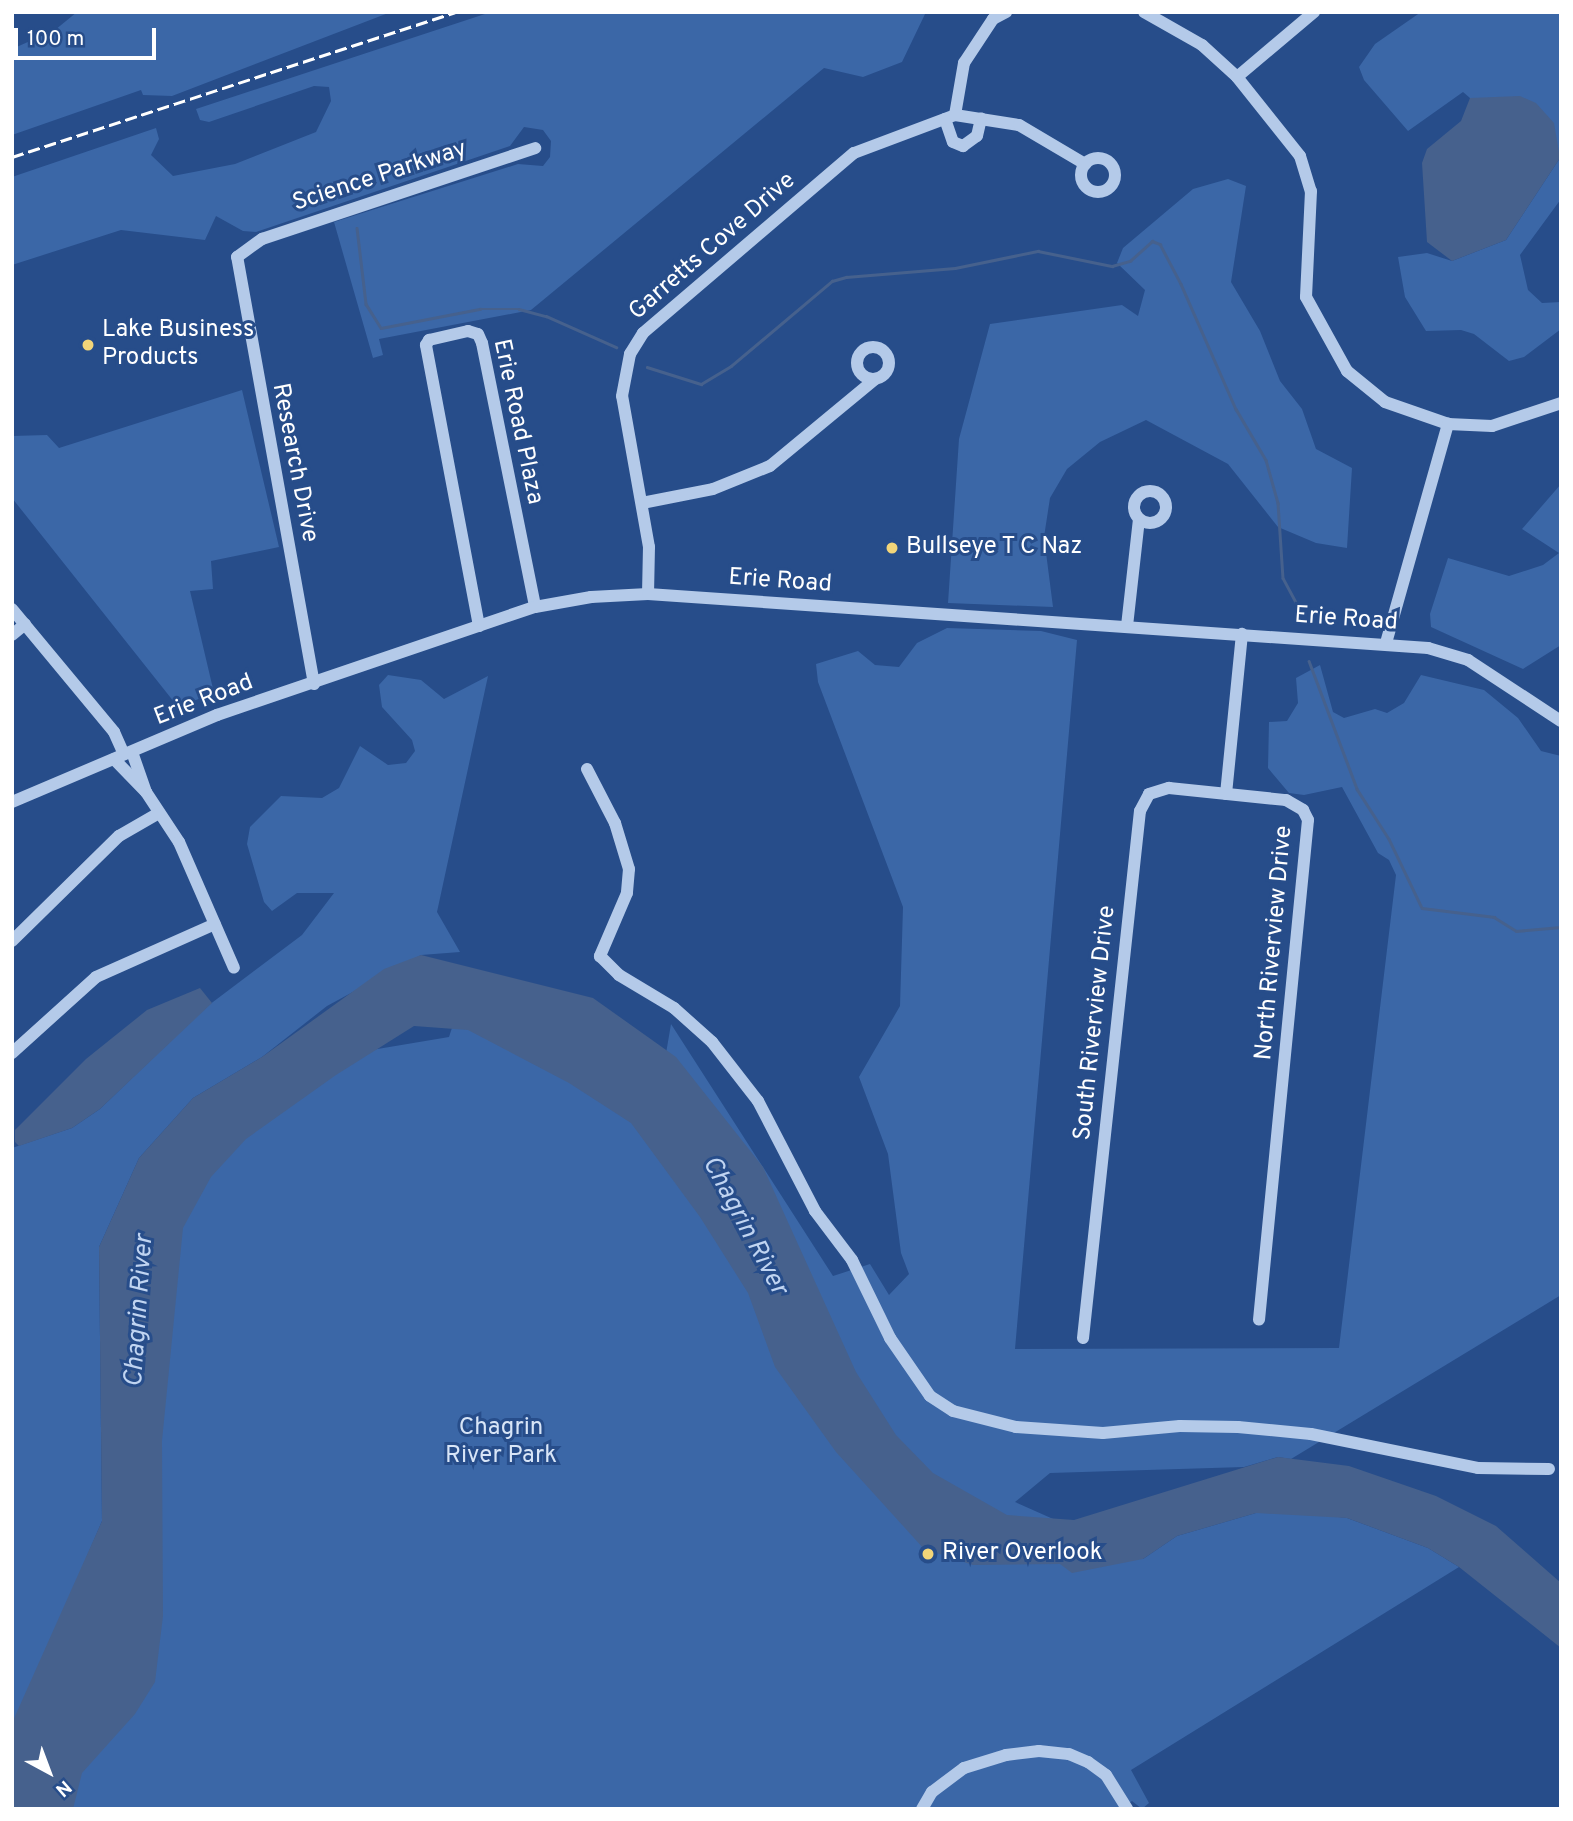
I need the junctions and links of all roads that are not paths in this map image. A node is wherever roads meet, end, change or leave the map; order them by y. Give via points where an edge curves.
1 (1006, 12) edge
2 (1144, 12) edge
3 (1314, 12) edge
4 (1237, 78) junction
5 (950, 117) junction
6 (981, 118) junction
7 (535, 148) dead end
8 (1085, 164) dead end
9 (239, 251) joint
10 (875, 379) dead end
11 (1561, 402) edge
12 (1448, 424) junction
13 (642, 503) junction
14 (1139, 519) dead end
15 (648, 594) junction
16 (535, 607) junction
17 (12, 609) edge
18 (25, 624) junction
19 (479, 626) junction
20 (1127, 626) junction
21 (1242, 634) junction
22 (12, 635) edge
23 (1385, 643) junction
24 (314, 684) junction
25 (1561, 721) edge
26 (123, 755) junction
27 (587, 769) dead end
28 (146, 792) junction
29 (1226, 794) junction
30 (12, 803) edge
31 (159, 813) junction
32 (215, 924) junction
33 (12, 941) edge
34 (234, 968) dead end
35 (12, 1053) edge
36 (1259, 1320) dead end
37 (1083, 1338) dead end
38 (1549, 1469) dead end
39 (922, 1809) edge
40 (1127, 1809) edge

1 - 5 street via 993,19 964,63
2 - 4 street via 1202,45
3 - 4 street
4 - 12 street via 1300,156 1311,191 1306,297 1347,370 1385,402
5 - 6 street
5 - 6 street via 953,142 962,146 977,136
5 - 13 street, Garretts Cove Drive via 854,153 643,333 629,354 622,396
6 - 8 street via 1019,125
7 - 9 street, Science Parkway via 262,239
9 - 24 street, Research Drive via 236,267
10 - 13 street via 770,466 713,489
11 - 12 street via 1492,426
12 - 23 street
13 - 15 street, Garretts Cove Drive via 649,547
14 - 20 street
15 - 16 street, Erie Road via 590,597
15 - 20 street, Erie Road
16 - 19 street, Erie Road
16 - 19 street, Erie Road Plaza via 482,343 478,334 468,331 429,340 426,345
17 - 18 street
18 - 22 street
18 - 26 street via 114,732
19 - 24 street, Erie Road
20 - 21 street, Erie Road
21 - 23 street, Erie Road
21 - 29 street
23 - 25 street, Erie Road via 1428,648 1468,660
24 - 26 street, Erie Road via 217,715
26 - 28 street
26 - 28 street
26 - 30 street, Erie Road
27 - 38 street via 615,823 629,869 627,893 600,956 619,975 674,1008 712,1042 758,1101 815,1211 852,1260 890,1338 930,1396 953,1411 1016,1427 1103,1433 1180,1426 1238,1427 1311,1434 1478,1468
28 - 31 street
29 - 36 street, North Riverview Drive via 1296,804 1308,820 1310,833
29 - 37 street, South Riverview Drive via 1159,789 1149,794 1140,811
31 - 32 street via 190,860
31 - 33 street via 119,836
32 - 34 street
32 - 35 street via 96,976
39 - 40 street via 932,1792 964,1768 1039,1751 1069,1754 1088,1762 1106,1775

